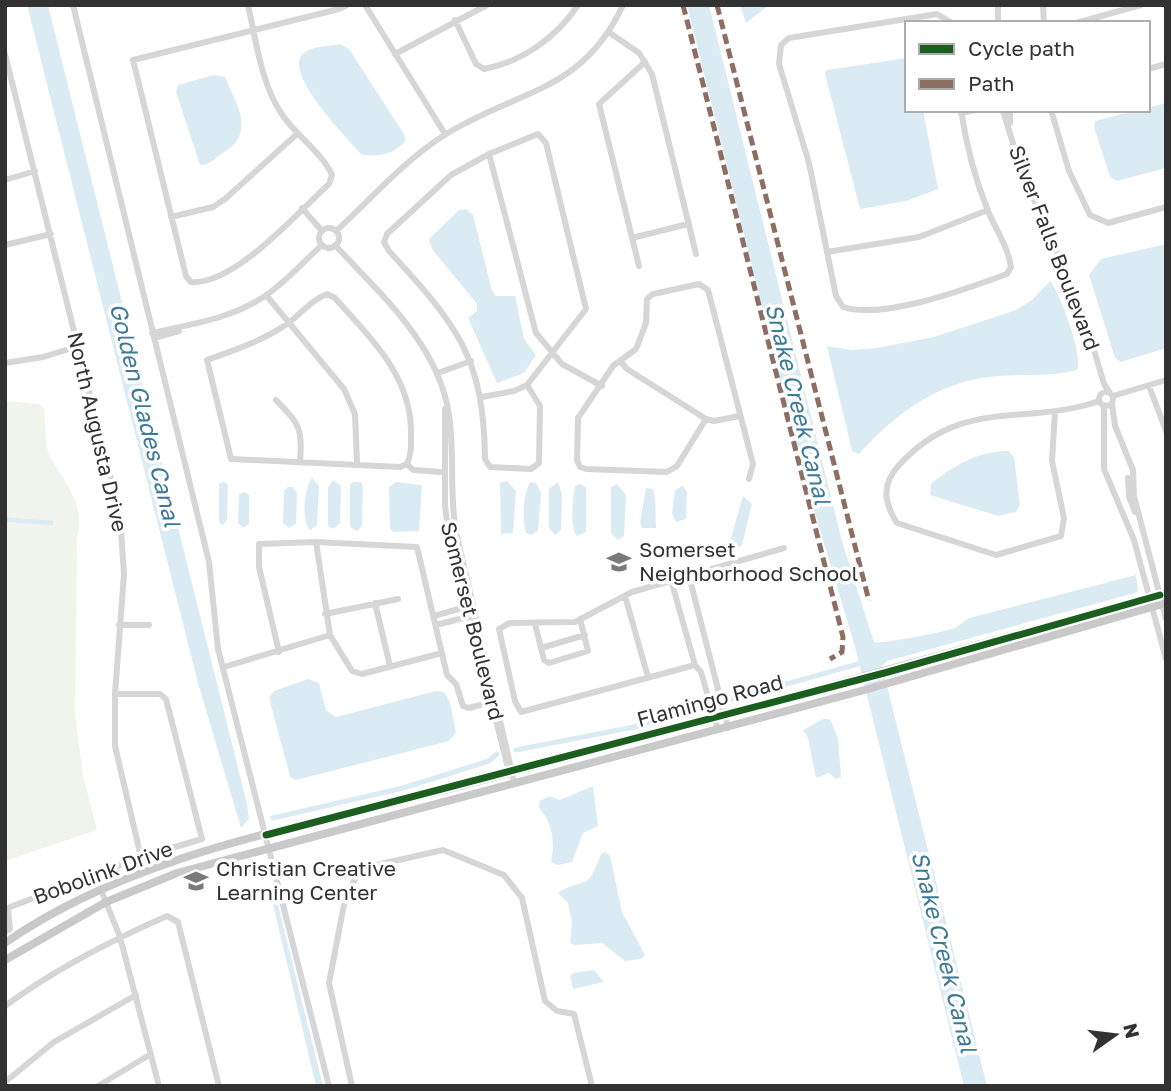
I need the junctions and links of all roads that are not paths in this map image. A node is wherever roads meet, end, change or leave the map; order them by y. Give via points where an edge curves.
1 (73, 5) edge
2 (248, 5) edge
3 (347, 5) edge
4 (365, 5) edge
5 (487, 5) edge
6 (578, 5) edge
7 (623, 5) edge
8 (1141, 5) edge
9 (1122, 8) edge
10 (456, 20) junction
11 (950, 21) edge
12 (1082, 21) edge
13 (254, 30) junction
14 (610, 33) junction
15 (5, 54) edge
16 (395, 54) junction
17 (645, 62) junction
18 (961, 112) edge
19 (1004, 112) edge
20 (1009, 112) edge
21 (1052, 112) edge
22 (1009, 125) junction
23 (297, 134) junction
24 (445, 134) junction
25 (489, 154) junction
26 (34, 171) junction
27 (5, 180) edge
28 (1166, 207) edge
29 (303, 208) junction
30 (988, 210) junction
31 (171, 217) junction
32 (688, 224) junction
33 (322, 231) junction
34 (336, 231) junction
35 (51, 234) junction
36 (632, 238) junction
37 (321, 245) junction
38 (335, 245) junction
39 (5, 246) edge
40 (827, 252) junction
41 (696, 254) dead end
42 (639, 266) dead end
43 (267, 295) junction
44 (288, 323) junction
45 (153, 335) junction
46 (79, 346) junction
47 (552, 356) junction
48 (471, 361) junction
49 (621, 362) junction
50 (5, 363) edge
51 (438, 373) junction
52 (1166, 380) edge
53 (527, 385) junction
54 (602, 386) junction
55 (1149, 386) junction
56 (482, 397) junction
57 (1106, 399) junction
58 (276, 400) dead end
59 (1055, 412) junction
60 (740, 416) junction
61 (706, 419) junction
62 (1166, 431) edge
63 (300, 462) junction
64 (357, 463) junction
65 (1129, 463) junction
66 (407, 464) junction
67 (441, 472) dead end
68 (748, 480) dead end
69 (1140, 523) junction
70 (316, 542) junction
71 (784, 548) dead end
72 (689, 576) junction
73 (671, 580) junction
74 (625, 597) junction
75 (398, 599) dead end
76 (1164, 599) edge
77 (1150, 602) junction
78 (375, 603) junction
79 (471, 606) junction
80 (326, 614) junction
81 (434, 616) junction
82 (473, 616) junction
83 (1166, 619) edge
84 (580, 620) junction
85 (535, 624) junction
86 (118, 625) junction
87 (149, 625) dead end
88 (436, 625) junction
89 (330, 635) junction
90 (585, 635) junction
91 (541, 648) junction
92 (279, 652) junction
93 (442, 653) junction
94 (1166, 659) edge
95 (695, 665) junction
96 (390, 666) junction
97 (224, 667) junction
98 (648, 677) junction
99 (115, 694) junction
100 (480, 705) dead end
101 (724, 716) junction
102 (713, 719) junction
103 (728, 728) junction
104 (718, 730) junction
105 (512, 772) junction
106 (515, 783) junction
107 (266, 835) junction
108 (270, 846) junction
109 (142, 857) junction
110 (101, 890) junction
111 (106, 902) junction
112 (6, 908) edge
113 (5, 932) edge
114 (120, 937) junction
115 (5, 943) edge
116 (5, 960) edge
117 (136, 995) junction
118 (5, 1006) edge
119 (151, 1054) junction
120 (5, 1082) edge
121 (97, 1086) edge
122 (159, 1086) edge
123 (219, 1086) edge
124 (329, 1086) edge
125 (352, 1086) edge
126 (592, 1086) edge

1 - 45 street
2 - 13 street
3 - 13 street
4 - 16 street
5 - 10 street
6 - 10 street via 531,50 484,69 476,64
7 - 14 street
8 - 9 street
9 - 12 street
10 - 16 street
11 - 40 street via 937,14 789,38 780,45 779,64 809,163
13 - 23 street via 273,101
13 - 31 street via 133,60
14 - 17 street
14 - 24 street via 570,73
15 - 26 street, North Augusta Drive
16 - 24 street
17 - 32 street via 652,74
17 - 36 street via 599,104
18 - 30 street
19 - 22 street, Silver Falls Boulevard
20 - 22 street, Silver Falls Boulevard
21 - 28 street via 1069,171 1090,215 1102,222
22 - 57 street, Silver Falls Boulevard via 1021,169 1084,316
23 - 29 street via 332,175 329,184
23 - 31 street via 219,203
24 - 34 street
25 - 47 street via 536,333
25 - 47 street via 538,134 546,143 586,309
25 - 48 street via 451,175 387,234 384,242 438,304
26 - 27 street
26 - 35 street, North Augusta Drive
29 - 31 street via 239,265 201,283 186,276
29 - 33 street
30 - 40 street via 919,237
30 - 40 street via 1011,267 1007,274 936,296 858,312 844,307 836,296
32 - 36 street
32 - 41 street
33 - 34 street
33 - 37 street
34 - 38 street
35 - 39 street
35 - 46 street, North Augusta Drive
36 - 42 street
37 - 38 street
37 - 43 street
38 - 51 street, Somerset Boulevard via 415,336
43 - 44 street
43 - 45 street via 244,308
44 - 63 street via 250,345 206,360 231,459
44 - 64 street via 344,389 355,414
44 - 66 street via 327,294 385,354 411,413
45 - 97 street via 209,562
46 - 50 street
46 - 86 street, North Augusta Drive via 120,516 124,574
47 - 53 street
47 - 54 street
48 - 51 street
48 - 56 street
49 - 54 street via 613,366
49 - 60 street via 642,338 648,299 653,294 705,286
49 - 61 street
51 - 79 street, Somerset Boulevard via 452,444 452,511
52 - 55 street
53 - 56 street
53 - 56 street via 540,406 539,463 531,468 486,464
54 - 61 street via 578,418 577,460 586,469 673,470
55 - 57 street
55 - 62 street
57 - 59 street
57 - 65 street, Silver Falls Boulevard
57 - 77 street, Silver Falls Boulevard via 1104,469 1134,540
58 - 63 street via 299,424
59 - 59 street via 999,414 930,437 886,483 897,523 996,555 1056,540 1064,531 1064,518 1052,461
60 - 61 street
60 - 68 street via 753,464
63 - 64 street
64 - 66 street
65 - 69 street, Silver Falls Boulevard
65 - 69 street, Silver Falls Boulevard via 1129,497
66 - 67 street via 413,470
69 - 76 street, Silver Falls Boulevard
70 - 80 street
70 - 81 street via 417,547
70 - 92 street via 259,544 259,567
71 - 72 street
72 - 73 street
72 - 101 street
73 - 74 street
73 - 95 street
74 - 84 street
74 - 98 street
75 - 78 street
76 - 77 main road, Flamingo Road
76 - 83 street, Silver Falls Boulevard
77 - 94 street, Silver Falls Boulevard
77 - 101 main road, Flamingo Road
77 - 103 main road, Flamingo Road via 891,683
78 - 80 street
78 - 96 street
79 - 81 street
79 - 82 street, Somerset Boulevard
80 - 89 street
81 - 88 street
82 - 88 street
82 - 105 street, Somerset Boulevard
84 - 85 street via 564,625
84 - 90 street
85 - 91 street
85 - 98 street via 504,625 499,636 518,709 534,710
86 - 87 street
86 - 99 street, North Augusta Drive
88 - 93 street
89 - 92 street
89 - 96 street via 357,674
90 - 91 street
90 - 91 street via 588,651 549,663
92 - 97 street
93 - 96 street
93 - 100 street via 463,706
95 - 98 street
95 - 102 street
97 - 107 street
99 - 109 street, North Augusta Drive via 116,746
99 - 109 street, Bobolink Drive via 160,694 166,699 202,839
101 - 102 main road, Flamingo Road
101 - 103 street
102 - 104 street
102 - 105 main road, Flamingo Road
103 - 104 main road, Flamingo Road
104 - 106 main road, Flamingo Road
105 - 106 street, Somerset Boulevard
105 - 107 main road, Flamingo Road
106 - 108 main road, Flamingo Road
107 - 108 street
107 - 110 main road, Flamingo Road
108 - 111 main road, Flamingo Road via 177,873
108 - 124 street
109 - 112 street, Bobolink Drive
110 - 111 street
110 - 115 main road, Flamingo Road
111 - 114 street
111 - 116 main road, Flamingo Road
112 - 113 street via 10,929
114 - 117 street
114 - 118 street via 61,968
114 - 123 street via 167,916 178,922
117 - 119 street
117 - 120 street via 54,1042
119 - 121 street
119 - 122 street
125 - 126 street via 329,990 345,894 367,868 443,850 504,874 520,891 543,996 557,1011 574,1014

